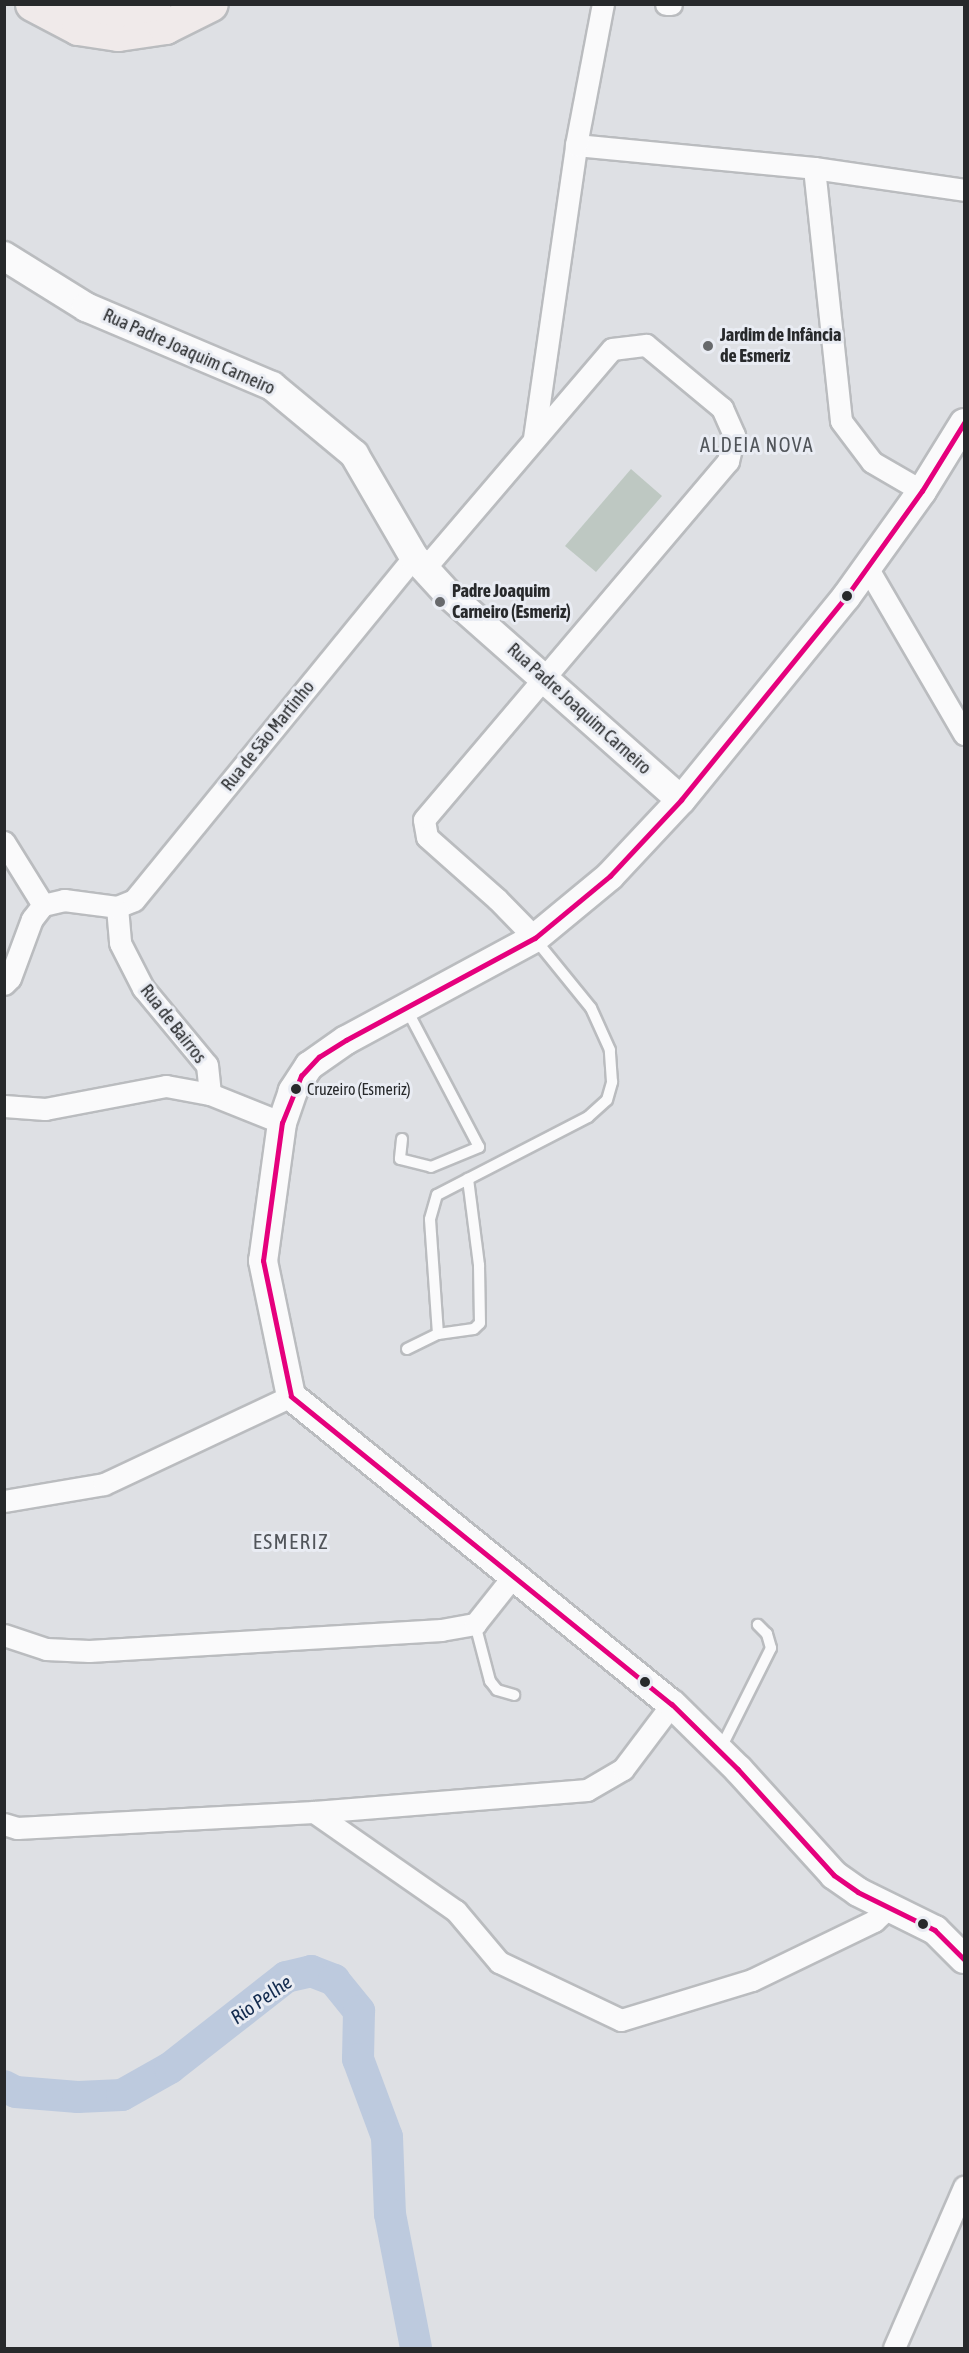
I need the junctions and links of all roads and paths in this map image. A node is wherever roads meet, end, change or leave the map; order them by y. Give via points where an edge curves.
1 (32, 4) edge
2 (85, 4) edge
3 (154, 4) edge
4 (210, 4) edge
5 (603, 4) edge
6 (666, 4) edge
7 (671, 4) edge
8 (576, 145) junction
9 (814, 168) junction
10 (964, 190) edge
11 (4, 256) edge
12 (964, 423) edge
13 (534, 439) junction
14 (922, 491) junction
15 (419, 563) junction
16 (868, 569) junction
17 (544, 679) junction
18 (964, 734) edge
19 (681, 800) junction
20 (4, 842) edge
21 (43, 906) junction
22 (117, 907) junction
23 (535, 938) junction
24 (4, 984) edge
25 (406, 1008) junction
26 (210, 1094) junction
27 (4, 1106) edge
28 (282, 1123) junction
29 (402, 1139) dead end
30 (468, 1179) junction
31 (438, 1334) junction
32 (407, 1349) dead end
33 (291, 1396) junction
34 (4, 1501) edge
35 (514, 1575) junction
36 (475, 1624) junction
37 (758, 1625) dead end
38 (4, 1635) edge
39 (514, 1695) dead end
40 (672, 1704) junction
41 (720, 1751) junction
42 (314, 1812) junction
43 (4, 1824) edge
44 (889, 1907) junction
45 (964, 1959) edge
46 (964, 2187) edge
47 (894, 2349) edge

1 - 4 highway via 78,28 118,34 165,27
2 - 3 highway via 123,9
5 - 8 street
6 - 7 street
8 - 9 street
8 - 13 street
9 - 10 street
9 - 14 street via 841,421 872,462
11 - 15 street, Rua Padre Joaquim Carneiro via 86,306 272,386 354,454
12 - 14 street
13 - 15 street, Rua de São Martinho
13 - 17 street, Rua de São Martinho via 612,349 625,345 646,345 722,408 734,435 728,461
14 - 16 street
15 - 17 street, Rua Padre Joaquim Carneiro
15 - 22 street, Rua de São Martinho via 134,900
16 - 18 street
16 - 19 street
17 - 19 street, Rua Padre Joaquim Carneiro
17 - 23 street, Rua de São Martinho via 422,826 427,837 497,898
19 - 23 street via 610,876
20 - 21 street
21 - 22 street via 64,900
21 - 24 street via 32,919
22 - 26 street, Rua de Bairros via 120,943 143,988 207,1065
23 - 25 street
23 - 30 lane via 591,1008 610,1050 612,1082 607,1100 588,1118
25 - 28 street via 319,1057 293,1091
25 - 29 lane via 479,1147 431,1167 400,1159
26 - 27 street via 166,1086 45,1109
26 - 28 street
28 - 33 street via 263,1261
30 - 31 lane via 437,1195 432,1206
30 - 31 lane via 482,1315 474,1329
31 - 32 lane
33 - 34 street via 104,1484
33 - 35 street
35 - 36 street
35 - 40 street
36 - 38 street via 441,1630 89,1651 46,1649
36 - 39 lane via 490,1681 497,1690
37 - 41 lane via 767,1634 771,1648
40 - 41 street
40 - 42 street via 623,1769 587,1790
41 - 44 street via 834,1875
42 - 43 street via 17,1828
42 - 44 street via 456,1911 499,1962 621,2020 752,1980 874,1921
44 - 45 street via 936,1930
46 - 47 street

